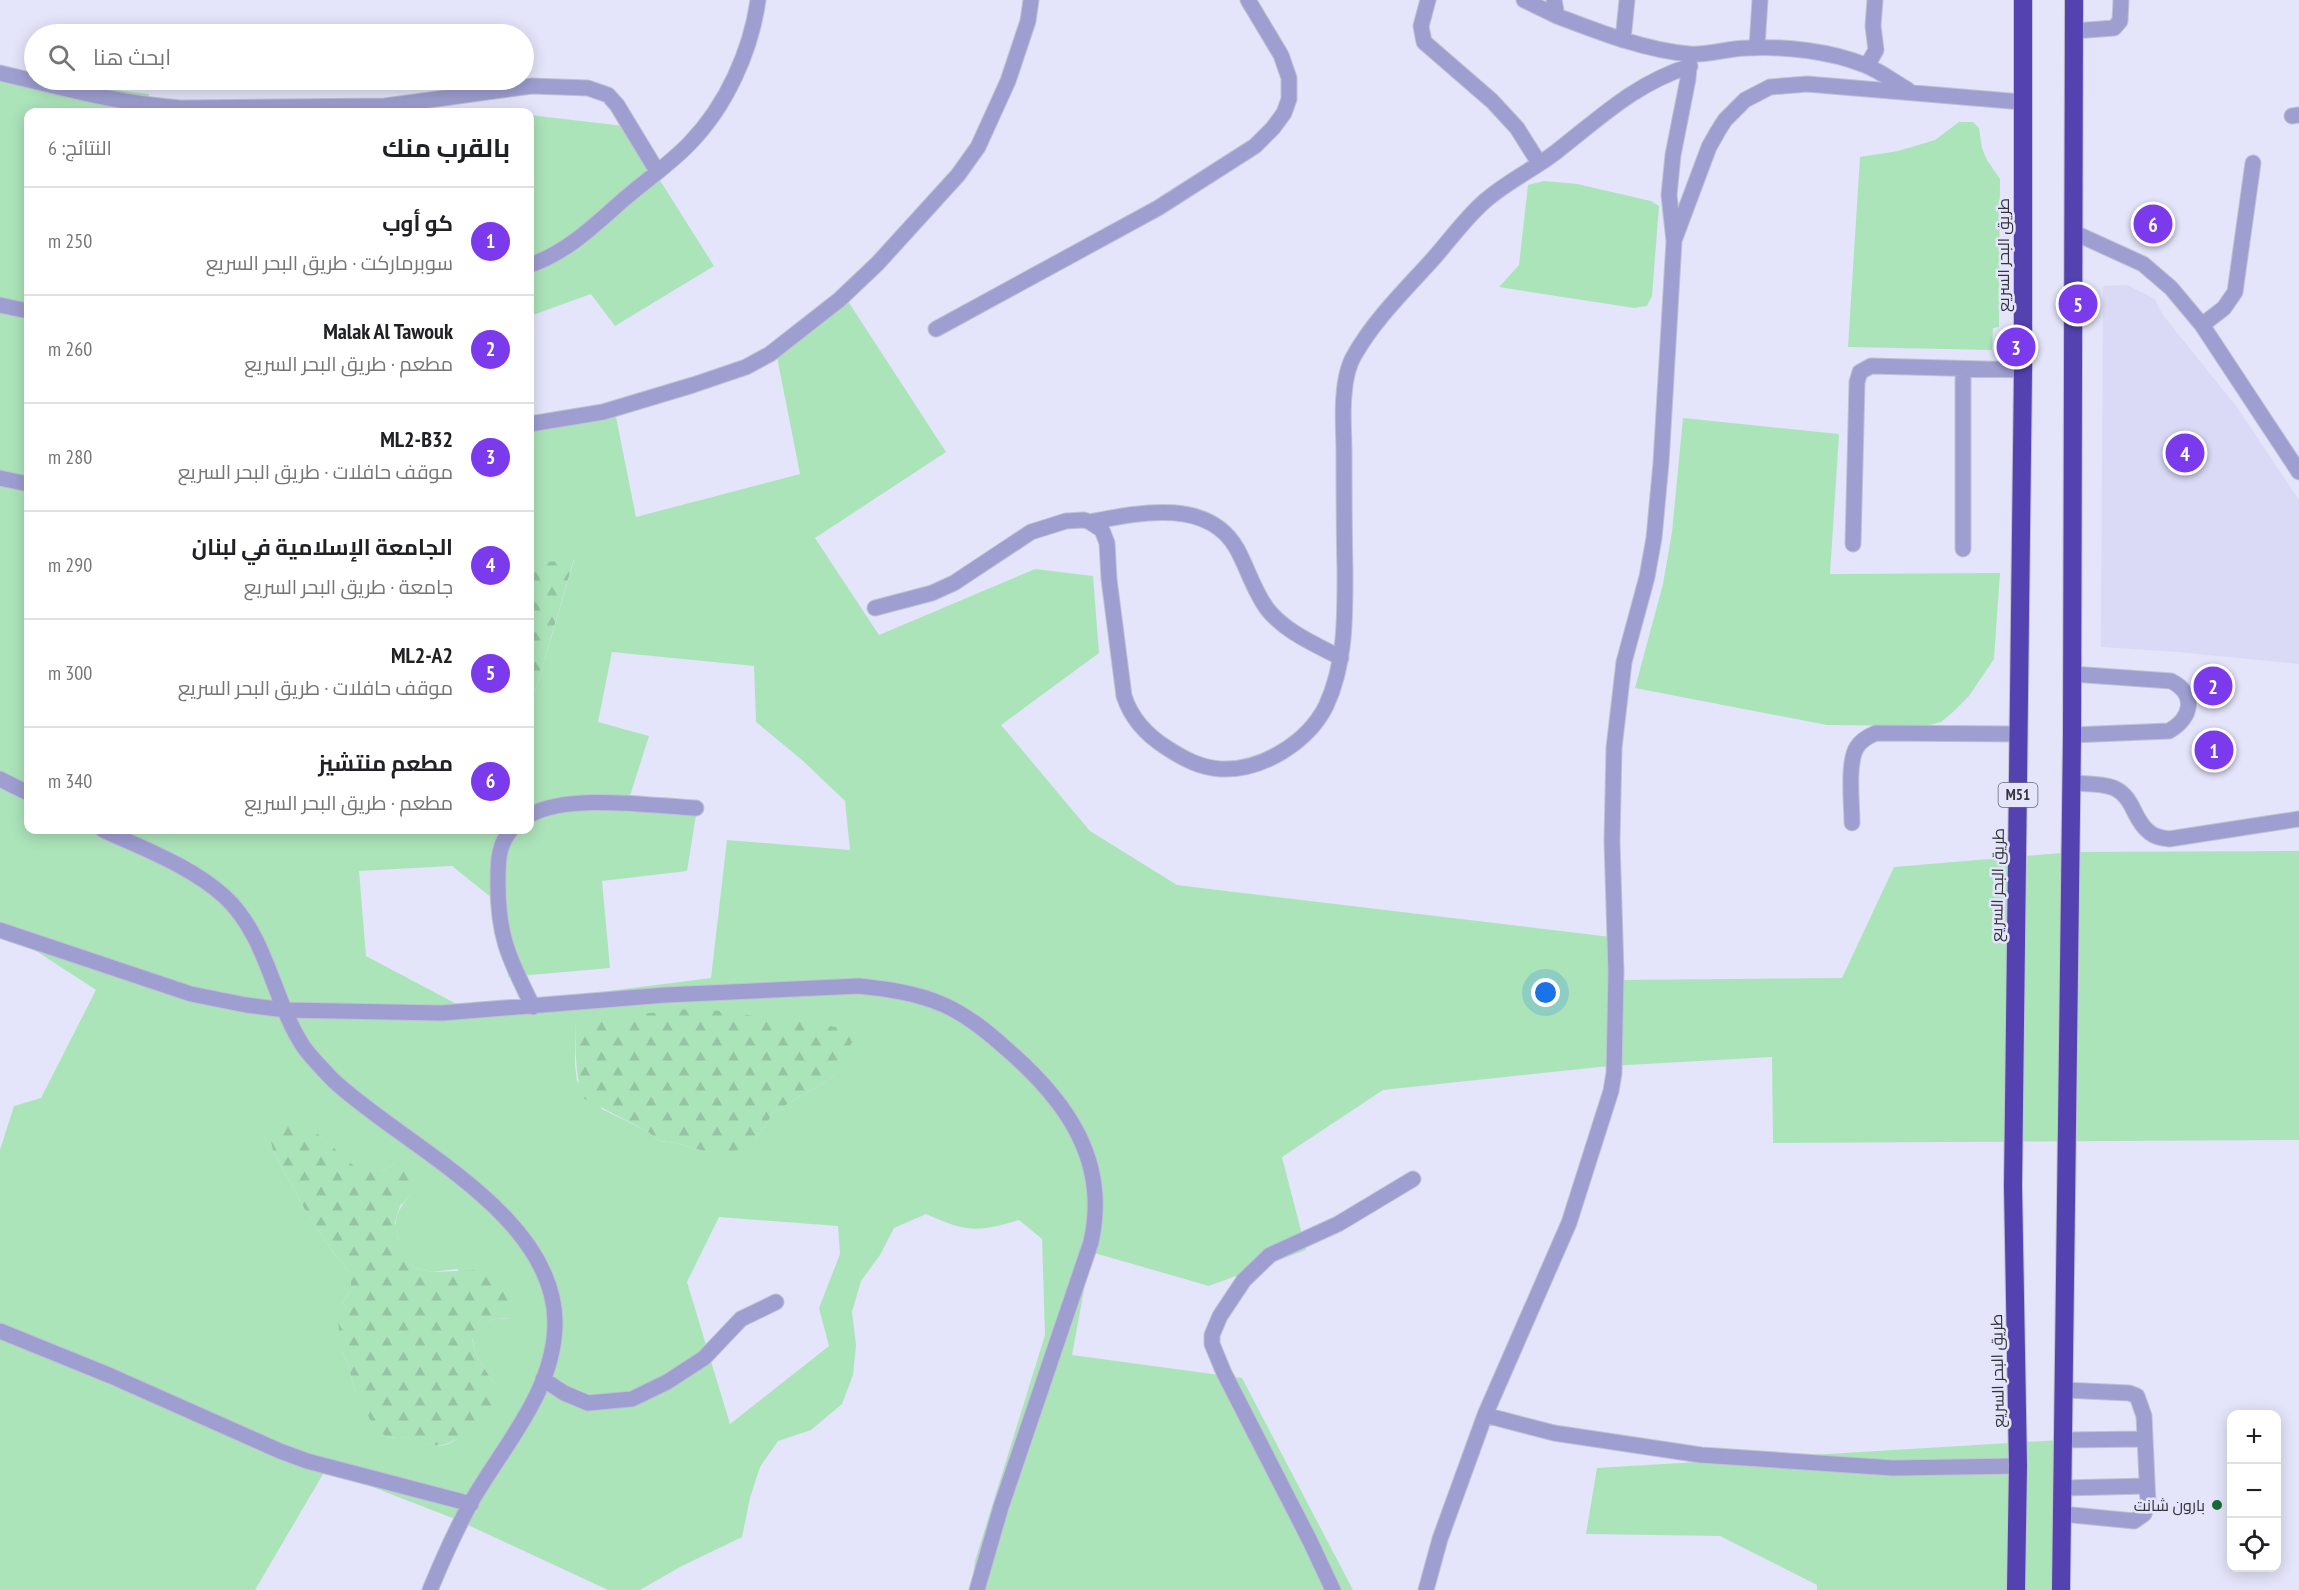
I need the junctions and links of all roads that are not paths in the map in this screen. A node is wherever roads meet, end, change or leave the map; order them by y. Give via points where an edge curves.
1 (758, 0) edge
2 (1031, 0) edge
3 (1248, 0) edge
4 (1428, 0) edge
5 (1524, 0) edge
6 (1554, 0) edge
7 (1627, 0) edge
8 (1760, 0) edge
9 (1875, 0) edge
10 (2023, 0) edge
11 (2074, 0) edge
12 (2121, 0) edge
13 (1557, 16) junction
14 (2074, 31) junction
15 (1623, 40) junction
16 (1757, 47) junction
17 (1690, 60) junction
18 (1867, 66) junction
19 (0, 73) edge
20 (24, 78) edge
21 (534, 86) edge
22 (77, 90) edge
23 (503, 90) edge
24 (1913, 93) junction
25 (2022, 102) junction
26 (181, 108) edge
27 (181, 108) edge
28 (1539, 163) junction
29 (2253, 163) dead end
30 (657, 171) junction
31 (2074, 233) junction
32 (1674, 241) junction
33 (534, 263) edge
34 (0, 305) edge
35 (24, 310) edge
36 (2202, 325) junction
37 (936, 329) dead end
38 (1963, 369) junction
39 (2023, 370) junction
40 (534, 423) edge
41 (2299, 471) edge
42 (0, 478) edge
43 (24, 483) edge
44 (1090, 522) junction
45 (1853, 544) dead end
46 (1963, 549) dead end
47 (874, 608) dead end
48 (1341, 657) junction
49 (2072, 674) junction
50 (2019, 734) junction
51 (2072, 735) junction
52 (0, 779) edge
53 (2072, 783) junction
54 (24, 791) edge
55 (696, 808) dead end
56 (534, 814) edge
57 (2299, 819) edge
58 (1852, 823) dead end
59 (111, 834) edge
60 (508, 834) edge
61 (0, 930) edge
62 (533, 1007) junction
63 (286, 1010) junction
64 (1413, 1179) dead end
65 (776, 1302) dead end
66 (0, 1331) edge
67 (543, 1379) junction
68 (2064, 1390) junction
69 (1485, 1415) junction
70 (2145, 1439) junction
71 (2063, 1440) junction
72 (2018, 1466) junction
73 (2147, 1486) junction
74 (2063, 1488) junction
75 (471, 1504) junction
76 (2062, 1514) junction
77 (430, 1590) edge
78 (977, 1590) edge
79 (1333, 1590) edge
80 (1426, 1590) edge
81 (2016, 1590) edge
82 (2061, 1590) edge

1 - 30 street via 744,56 719,106 688,144
2 - 40 street via 1008,81 978,147 958,175 839,300 770,354 746,367 603,412
3 - 37 street via 1281,55 1289,78 1284,113 1273,128 1255,146 1158,208
4 - 28 street via 1420,26 1424,42 1492,101 1517,128
5 - 13 street
6 - 13 street
7 - 15 street
8 - 16 street
9 - 18 street via 1876,50
10 - 25 highway, طريق البحر السريع / M51
11 - 14 highway
12 - 14 street via 2120,21 2114,28
13 - 15 street
14 - 31 highway
15 - 17 street
16 - 17 street via 1730,48
16 - 18 street via 1800,50
17 - 28 street via 1610,108
17 - 32 street via 1669,195
18 - 24 street
19 - 20 street
21 - 30 street via 588,88 608,95
22 - 26 street via 149,106
23 - 27 street via 385,106
24 - 25 street
24 - 32 street via 1792,84 1770,87 1752,96 1725,120 1709,147
25 - 39 highway, طريق البحر السريع / M51
28 - 48 street via 1483,202 1392,304 1354,355 1344,395 1346,630
29 - 36 street via 2235,292 2224,308
30 - 33 street via 594,227
31 - 36 street via 2143,264 2171,288
31 - 49 highway
32 - 69 street via 1654,538 1624,662 1614,748 1614,1073 1569,1223
34 - 35 street
36 - 41 street
38 - 39 street
38 - 45 street via 1870,366 1860,372
38 - 46 street
39 - 50 highway, طريق البحر السريع / M51
42 - 43 street
44 - 47 street via 1066,521 1031,532 954,584
44 - 48 street via 1160,512 1210,523 1229,536 1238,549 1259,596 1273,615 1286,628
44 - 48 street via 1102,530 1107,543 1108,579 1127,704 1152,738 1185,759 1222,769 1243,767 1286,749 1317,721
49 - 51 highway
49 - 51 street via 2171,681 2182,686 2188,696 2186,717 2169,731
50 - 58 street via 1876,733 1865,738 1853,757
50 - 72 highway, طريق البحر السريع / M51 via 2013,1186
51 - 53 highway
52 - 54 street
53 - 57 street via 2111,786 2130,800 2146,830 2169,840
53 - 68 highway
55 - 56 street via 582,803
59 - 63 street via 182,868 225,898 255,939
60 - 62 street via 498,857 500,923 506,950
61 - 63 street via 191,994
62 - 63 street via 442,1013
62 - 78 street via 763,989 887,989 920,996 963,1014 991,1034 1052,1093 1068,1115 1090,1161 1095,1223
63 - 67 street via 304,1046 335,1081 473,1187 495,1206 527,1245 544,1275 553,1304 554,1336
64 - 79 street via 1338,1224 1270,1255 1244,1280 1212,1335 1224,1373
65 - 67 street via 741,1319 704,1358 632,1399 588,1403
66 - 75 street via 307,1461
67 - 75 street via 525,1417
68 - 70 street via 2137,1396 2144,1416
68 - 71 highway
69 - 72 street via 1554,1433 1701,1455 1893,1468
69 - 80 street via 1440,1539
70 - 71 street
70 - 73 street
71 - 74 highway
72 - 81 highway, طريق البحر السريع / M51
73 - 74 street
73 - 76 street via 2144,1514 2134,1521
74 - 76 highway
75 - 77 street
76 - 82 highway

